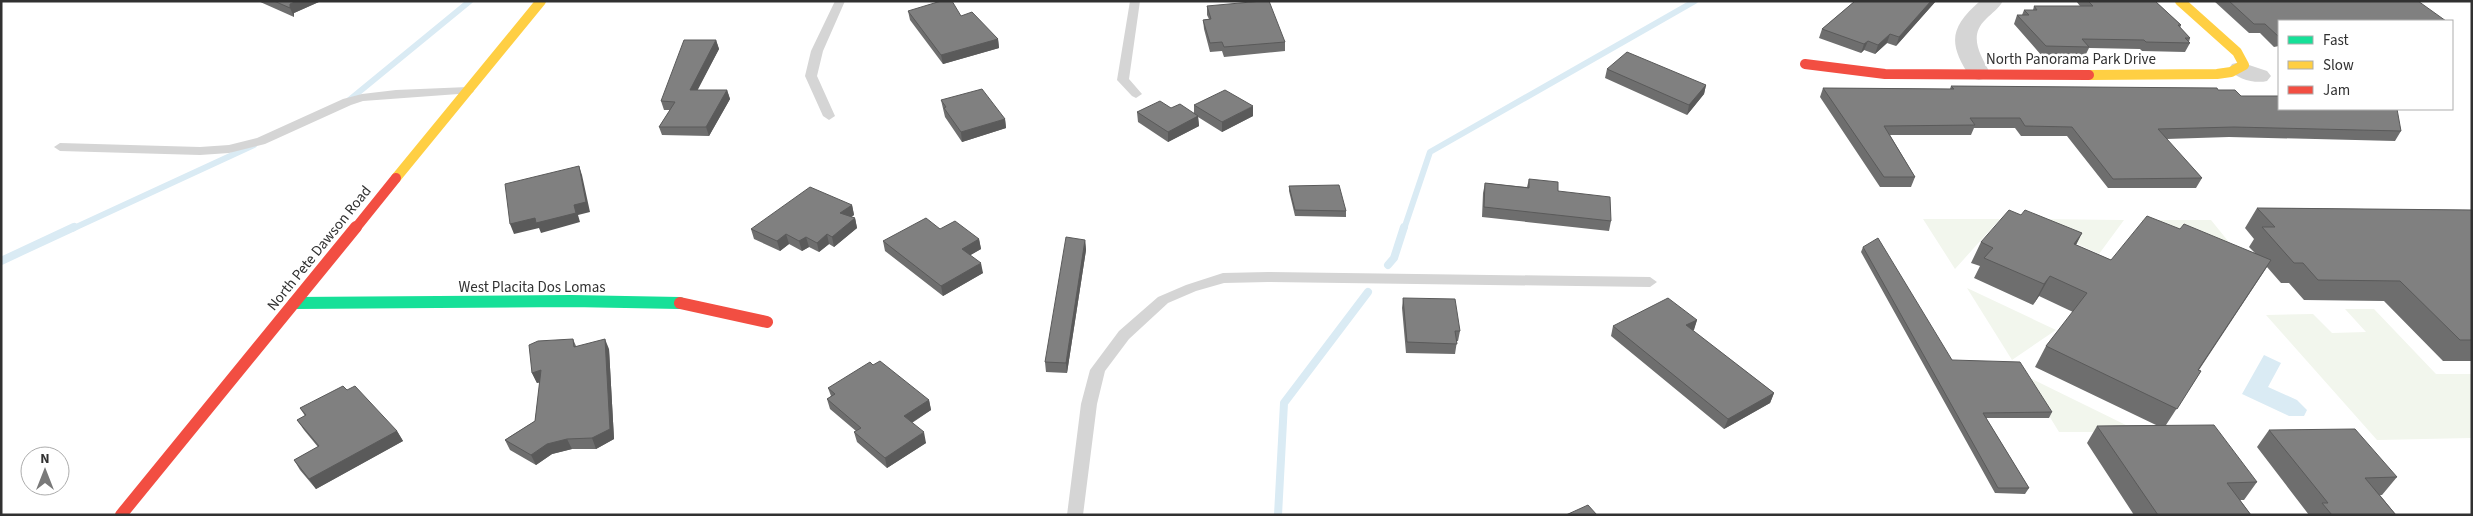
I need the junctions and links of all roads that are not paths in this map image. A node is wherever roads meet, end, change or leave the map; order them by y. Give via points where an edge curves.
1 (541, 1) edge
2 (840, 1) edge
3 (1135, 1) edge
4 (1993, 1) edge
5 (2180, 1) edge
6 (1805, 64) dead end
7 (1979, 73) junction
8 (468, 91) junction
9 (1136, 94) dead end
10 (829, 116) dead end
11 (60, 147) dead end
12 (1650, 282) dead end
13 (294, 303) junction
14 (767, 322) dead end
15 (121, 515) edge
16 (1075, 515) edge

1 - 8 street, North Pete Dawson Road
2 - 10 lane via 816,51 810,76
3 - 9 lane via 1123,80
4 - 7 street via 1974,16 1967,25 1964,38 1964,47
5 - 7 street, North Panorama Park Drive via 2237,52 2249,73
6 - 7 street, North Panorama Park Drive via 1885,74
8 - 11 lane via 362,98 261,141 229,149
8 - 13 street, North Pete Dawson Road
12 - 16 lane via 1268,277 1223,278 1191,288 1163,300 1124,335 1098,370 1089,404
13 - 14 street, West Placita Dos Lomas via 687,303
13 - 15 street, North Pete Dawson Road

